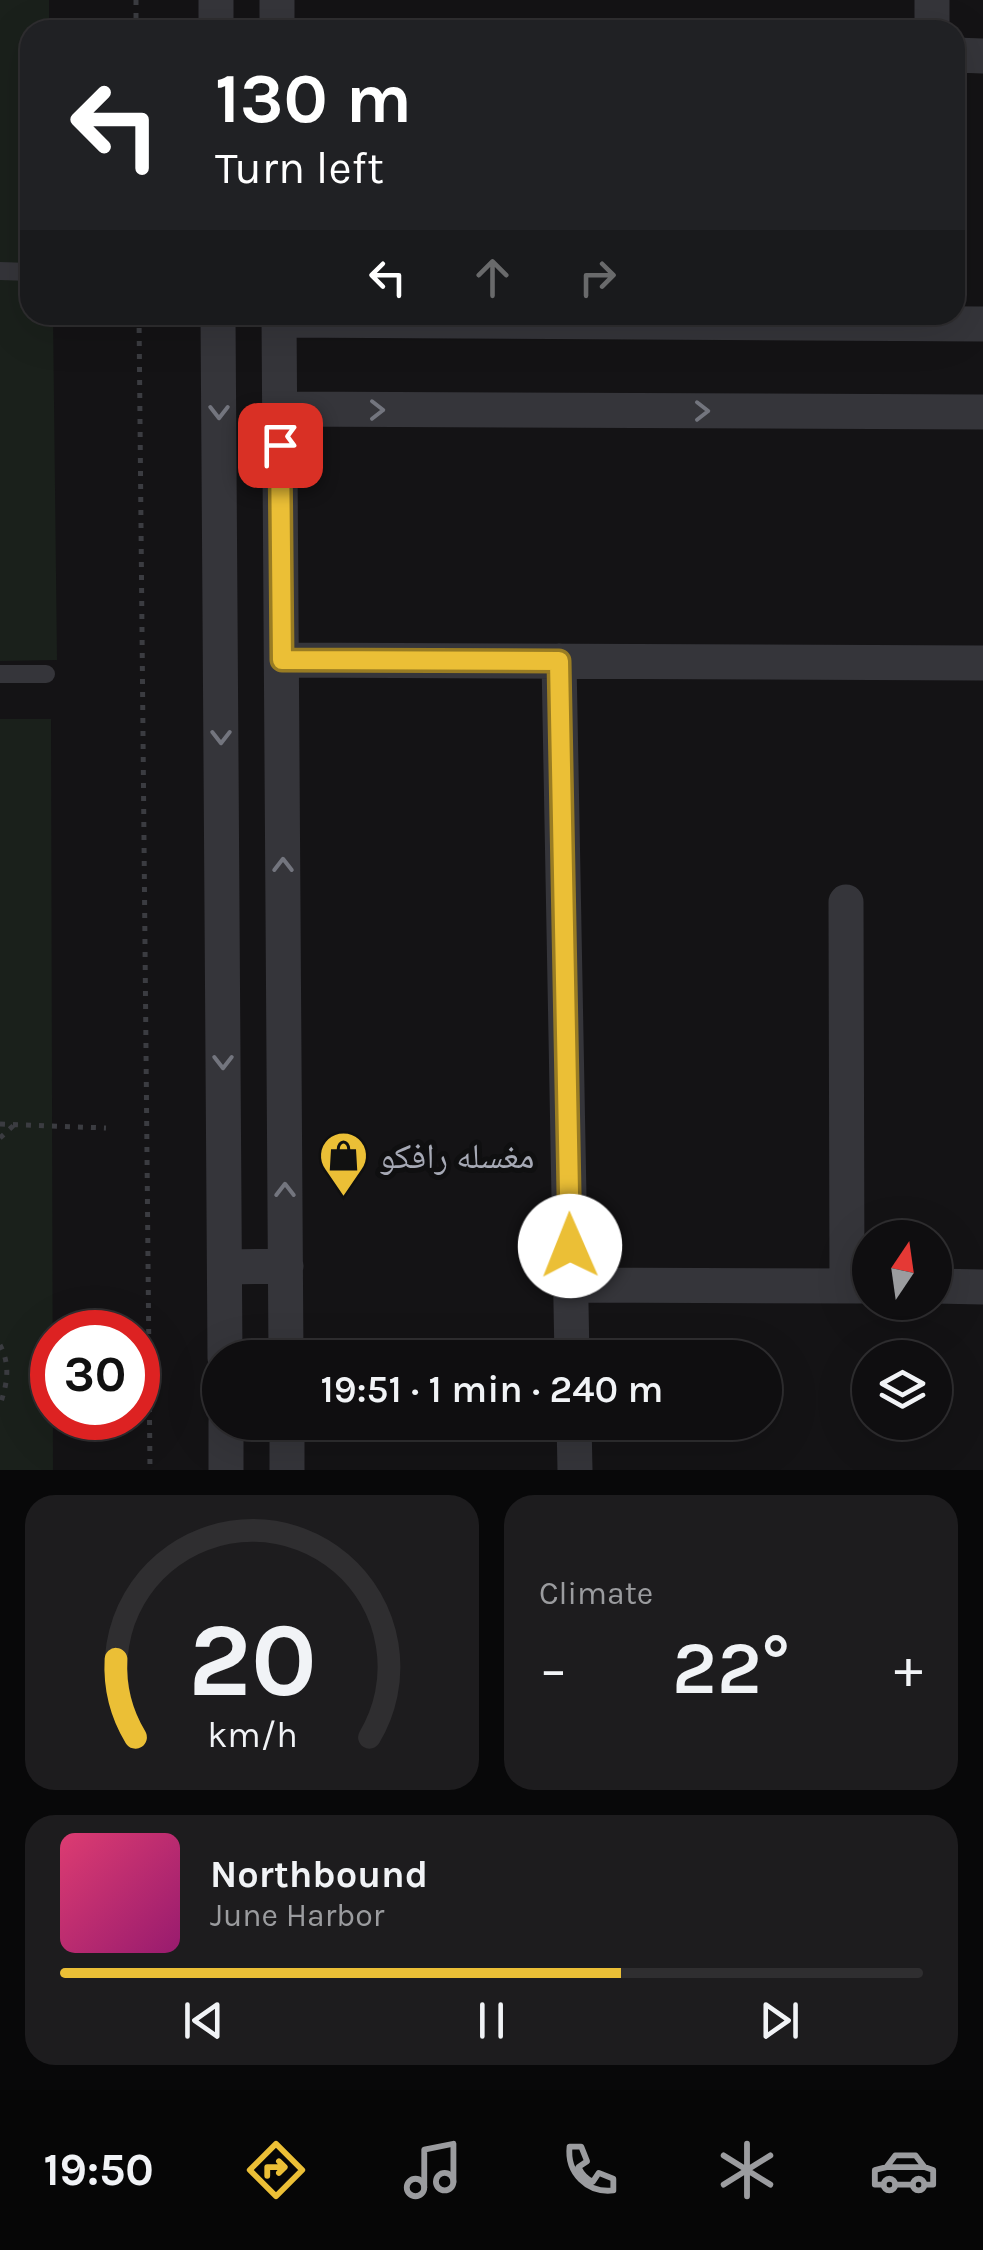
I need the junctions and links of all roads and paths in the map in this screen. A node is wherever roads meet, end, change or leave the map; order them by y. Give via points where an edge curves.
1 (139, 325) edge
2 (218, 325) edge
3 (279, 325) edge
4 (280, 409) junction
5 (983, 412) edge
6 (282, 660) junction
7 (559, 661) junction
8 (983, 663) edge
9 (0, 674) edge
10 (46, 674) dead end
11 (846, 902) dead end
12 (0, 1124) edge
13 (14, 1125) junction
14 (106, 1128) dead end
15 (0, 1138) edge
16 (856, 1220) edge
17 (286, 1266) junction
18 (225, 1267) junction
19 (571, 1285) junction
20 (852, 1286) edge
21 (952, 1286) edge
22 (983, 1286) edge
23 (226, 1340) edge
24 (286, 1340) edge
25 (572, 1340) edge
26 (0, 1345) edge
27 (0, 1405) edge
28 (226, 1440) edge
29 (287, 1440) edge
30 (574, 1440) edge
31 (150, 1470) edge
32 (226, 1470) edge
33 (287, 1470) edge
34 (574, 1470) edge

1 - 31 path
2 -> 18 street
3 - 4 street
4 -> 5 street
4 - 6 street
6 - 7 street
17 -> 6 street
7 - 8 street
7 - 19 street
9 - 10 lane
11 - 16 street
12 - 13 path
13 - 14 path
13 - 15 path
17 - 18 street
17 - 24 street
18 - 23 street
19 - 20 street
19 - 25 street
21 - 22 street
26 - 27 path via 8,1380
28 - 32 street
29 - 33 street
30 - 34 street

